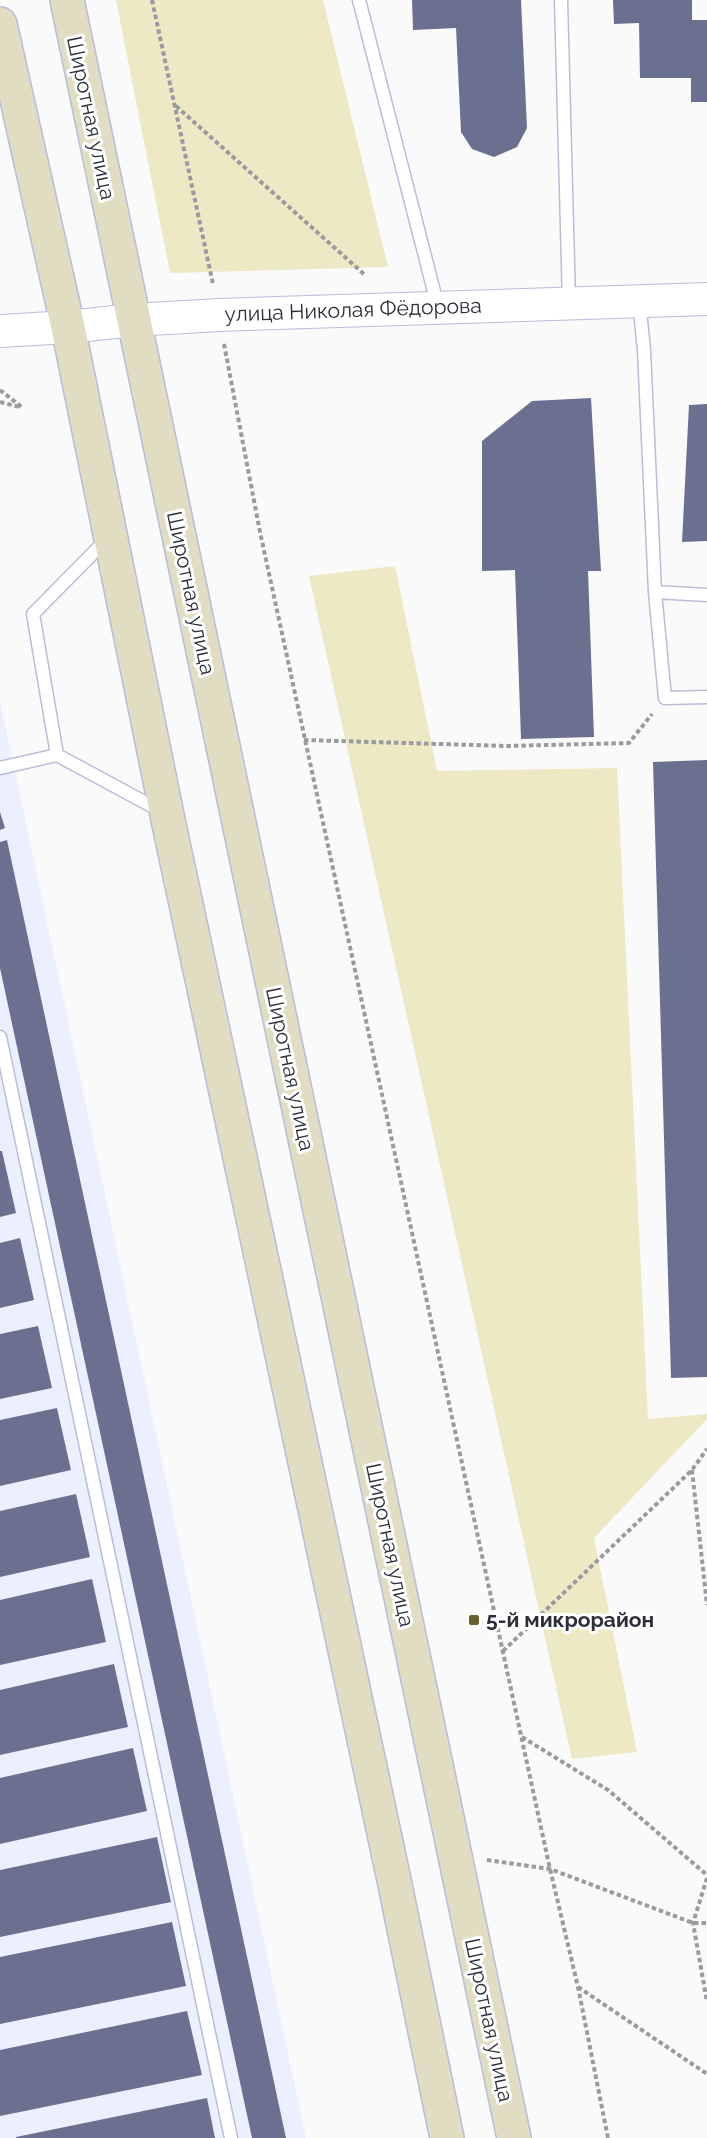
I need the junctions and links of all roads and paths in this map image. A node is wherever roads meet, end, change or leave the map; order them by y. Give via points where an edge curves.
1 (67, 0) edge
2 (152, 0) edge
3 (359, 0) edge
4 (561, 0) edge
5 (0, 24) edge
6 (175, 106) junction
7 (364, 274) dead end
8 (707, 298) edge
9 (639, 301) junction
10 (569, 304) junction
11 (438, 307) junction
12 (219, 315) junction
13 (134, 320) junction
14 (68, 327) junction
15 (0, 331) edge
16 (0, 390) edge
17 (0, 402) edge
18 (110, 536) junction
19 (655, 591) junction
20 (707, 596) edge
21 (707, 697) edge
22 (665, 698) junction
23 (304, 740) junction
24 (57, 755) junction
25 (0, 768) edge
26 (167, 815) junction
27 (0, 1037) edge
28 (707, 1449) edge
29 (692, 1470) junction
30 (707, 1605) edge
31 (503, 1652) junction
32 (522, 1737) junction
33 (457, 1867) junction
34 (550, 1869) junction
35 (707, 1876) edge
36 (693, 1923) junction
37 (707, 1923) edge
38 (578, 1987) junction
39 (707, 2002) edge
40 (707, 2074) edge
41 (231, 2138) edge
42 (447, 2138) edge
43 (514, 2138) edge
44 (608, 2138) edge

1 - 13 main road, Широтная улица
2 - 6 path
3 - 11 lane
4 - 10 lane
5 - 14 main road
6 - 7 path
6 - 12 path
8 - 9 street, улица Николая Фёдорова
9 - 10 street, улица Николая Фёдорова
9 - 19 lane
10 - 11 street, улица Николая Фёдорова
11 - 12 street, улица Николая Фёдорова
12 - 13 street, улица Николая Фёдорова
12 - 23 path
13 - 14 street, улица Николая Фёдорова
13 - 33 main road, Широтная улица
14 - 15 street, улица Николая Фёдорова
14 - 18 main road
16 - 17 path via 23,408
18 - 24 lane via 33,614
18 - 26 main road
19 - 20 lane
19 - 22 lane
21 - 22 lane
22 - 23 path via 629,743 507,746
23 - 31 path
24 - 25 lane
24 - 26 lane
26 - 42 main road
27 - 41 lane
28 - 29 path
29 - 30 path
29 - 31 path
31 - 32 path
32 - 34 path
32 - 35 path via 608,1790
33 - 34 path via 490,1860
33 - 43 main road, Широтная улица
34 - 36 path
34 - 38 path
35 - 36 path
36 - 37 path
36 - 39 path
38 - 40 path
38 - 44 path

